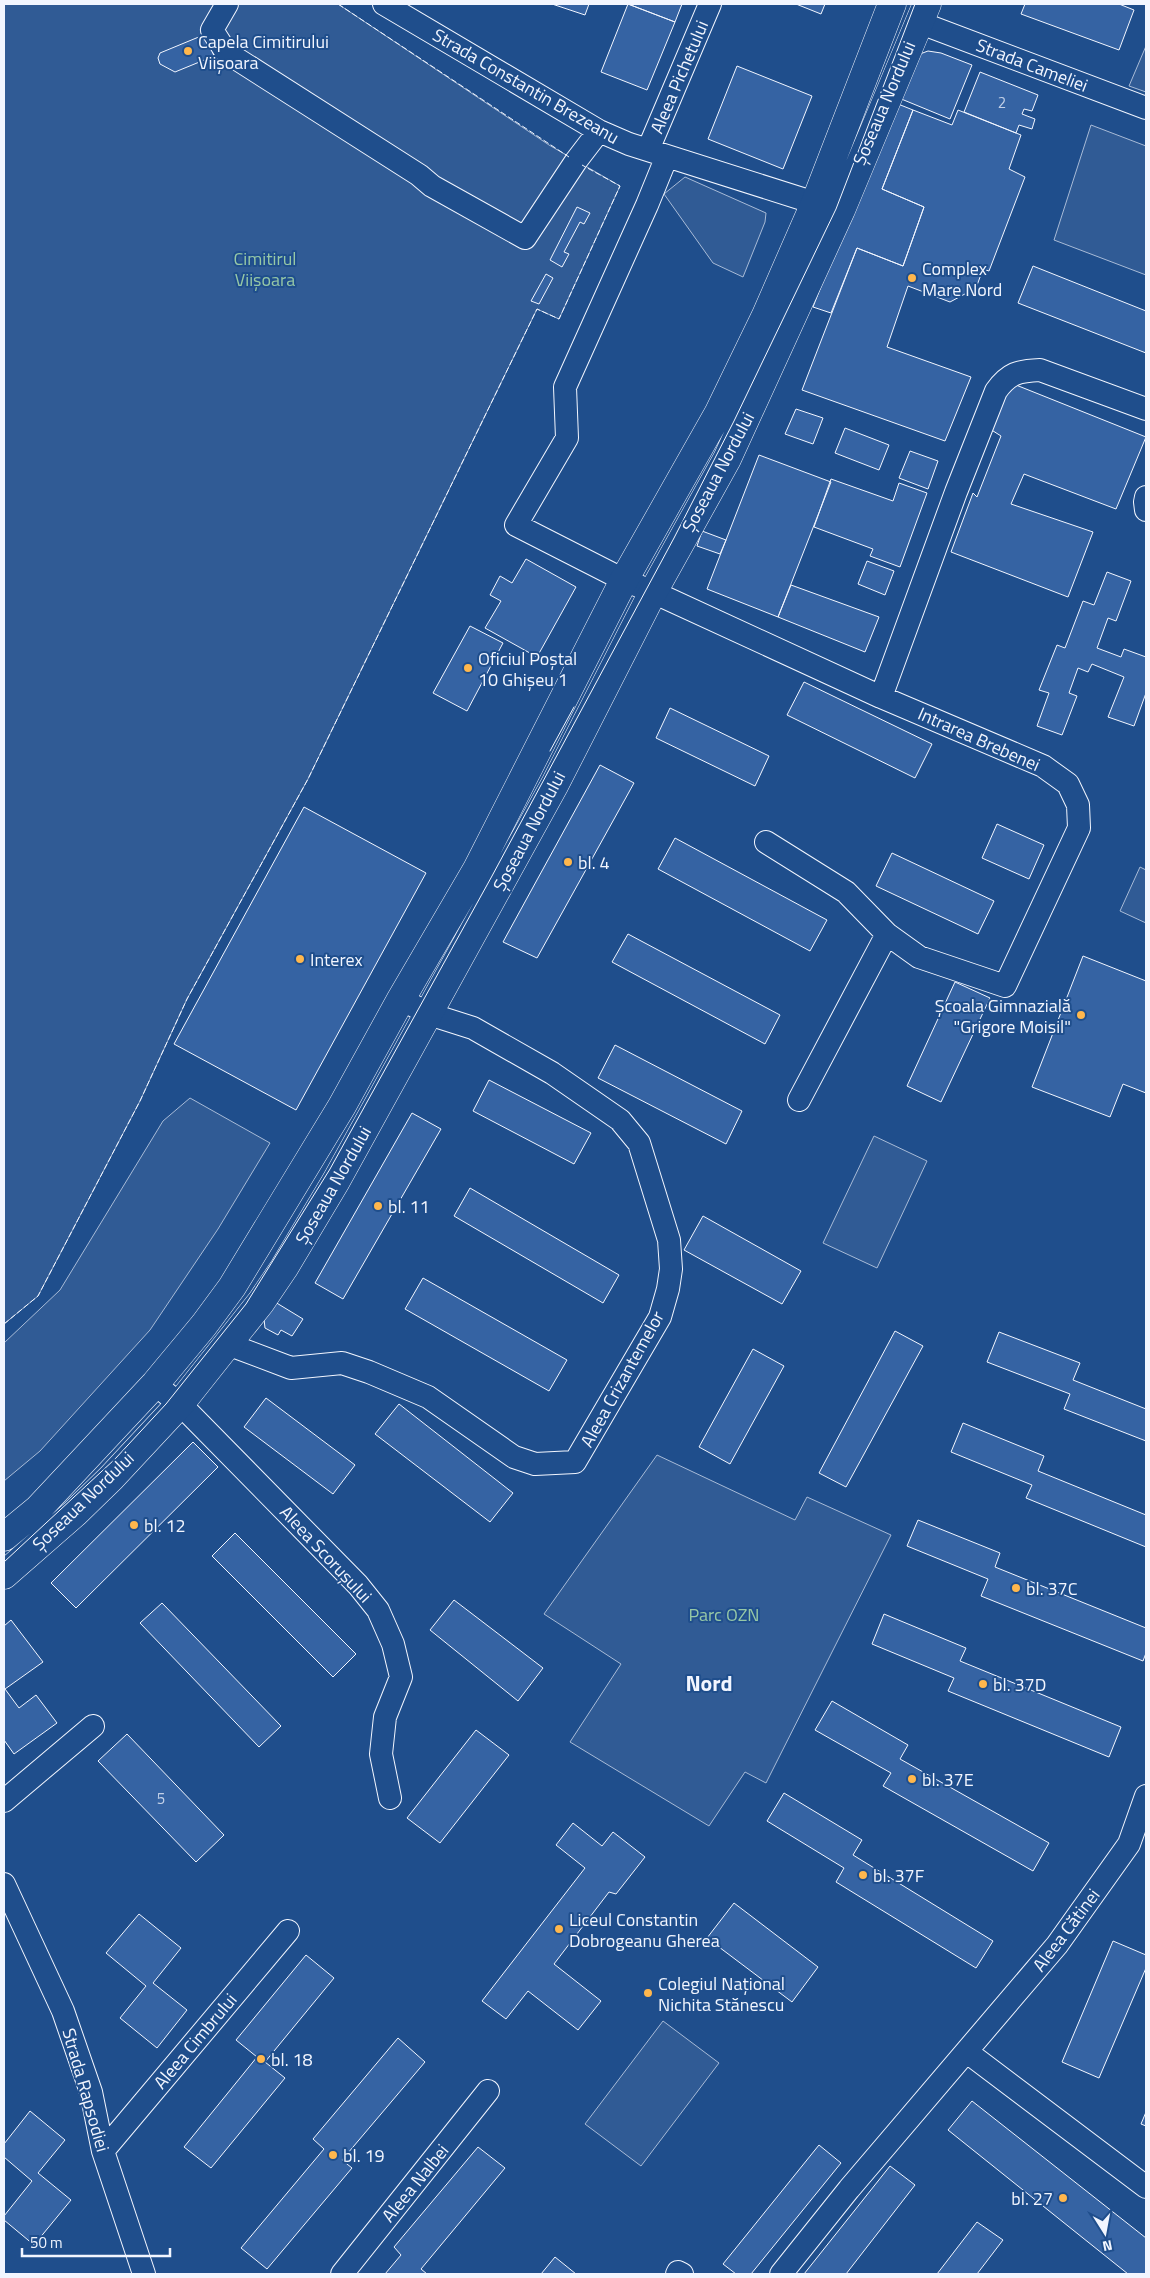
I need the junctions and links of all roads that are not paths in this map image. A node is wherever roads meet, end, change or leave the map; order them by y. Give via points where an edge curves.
1 (227, 4) edge
2 (384, 4) edge
3 (710, 4) edge
4 (892, 4) edge
5 (923, 13) edge
6 (1146, 108) edge
7 (600, 131) junction
8 (658, 153) junction
9 (815, 204) junction
10 (1146, 409) edge
11 (1146, 497) edge
12 (1146, 510) edge
13 (624, 580) junction
14 (653, 592) junction
15 (881, 697) junction
16 (766, 842) dead end
17 (888, 934) junction
18 (401, 999) junction
19 (429, 1014) junction
20 (799, 1100) dead end
21 (229, 1342) junction
22 (154, 1384) junction
23 (180, 1404) junction
24 (4, 1537) edge
25 (4, 1574) edge
26 (93, 1726) dead end
27 (1146, 1796) edge
28 (390, 1798) dead end
29 (4, 1801) edge
30 (4, 1884) edge
31 (288, 1931) dead end
32 (967, 2052) junction
33 (488, 2092) dead end
34 (103, 2151) junction
35 (1146, 2187) edge
36 (144, 2274) edge
37 (342, 2274) edge
38 (781, 2274) edge

1 - 7 street via 212,30 226,52 432,186 525,238
2 - 7 street, Strada Constantin Brezeanu
3 - 8 street, Aleea Pichetului
4 - 9 main road, Șoseaua Nordului
5 - 6 street, Strada Cameliei
5 - 14 main road, Șoseaua Nordului via 841,210 761,388 727,460
7 - 8 street, Strada Constantin Brezeanu
8 - 9 street, Strada Constantin Brezeanu
8 - 13 street, Aleea Pichetului via 647,205 565,387 566,438 516,525
9 - 13 main road, Șoseaua Nordului via 718,414
10 - 15 street via 1040,370 1022,371 1005,378 996,391 956,492
11 - 12 street
13 - 14 street, Intrarea Brebenei
13 - 18 main road, Șoseaua Nordului via 477,869
14 - 15 street, Intrarea Brebenei
14 - 19 main road, Șoseaua Nordului via 555,784
15 - 17 street, Intrarea Brebenei via 1043,766 1068,784 1078,805 1079,828 1005,986 919,957
16 - 17 street via 846,892
17 - 20 street
18 - 19 street, Aleea Crizantemelor
18 - 22 main road, Șoseaua Nordului via 342,1106 232,1287
19 - 21 main road, Șoseaua Nordului via 284,1268
19 - 21 street, Aleea Crizantemelor via 473,1028 552,1073 620,1120 639,1143 669,1240 671,1269 668,1289 660,1317 593,1434 575,1462 535,1464 514,1457 428,1397 396,1382 342,1363 291,1368
21 - 23 main road, Șoseaua Nordului
22 - 23 street, Aleea Scorușului
22 - 24 main road, Șoseaua Nordului via 38,1508
23 - 25 main road, Șoseaua Nordului via 75,1513
23 - 28 street, Aleea Scorușului via 358,1585 378,1610 393,1644 401,1677 385,1716 381,1754
26 - 29 street
27 - 32 street, Aleea Cătinei via 1129,1844 1057,1945
30 - 34 street, Strada Rapsodiei via 63,2011 91,2092
31 - 34 street, Aleea Cimbrului
32 - 35 street
32 - 38 street, Aleea Cătinei
33 - 37 street, Aleea Nalbei
34 - 36 street, Strada Rapsodiei

